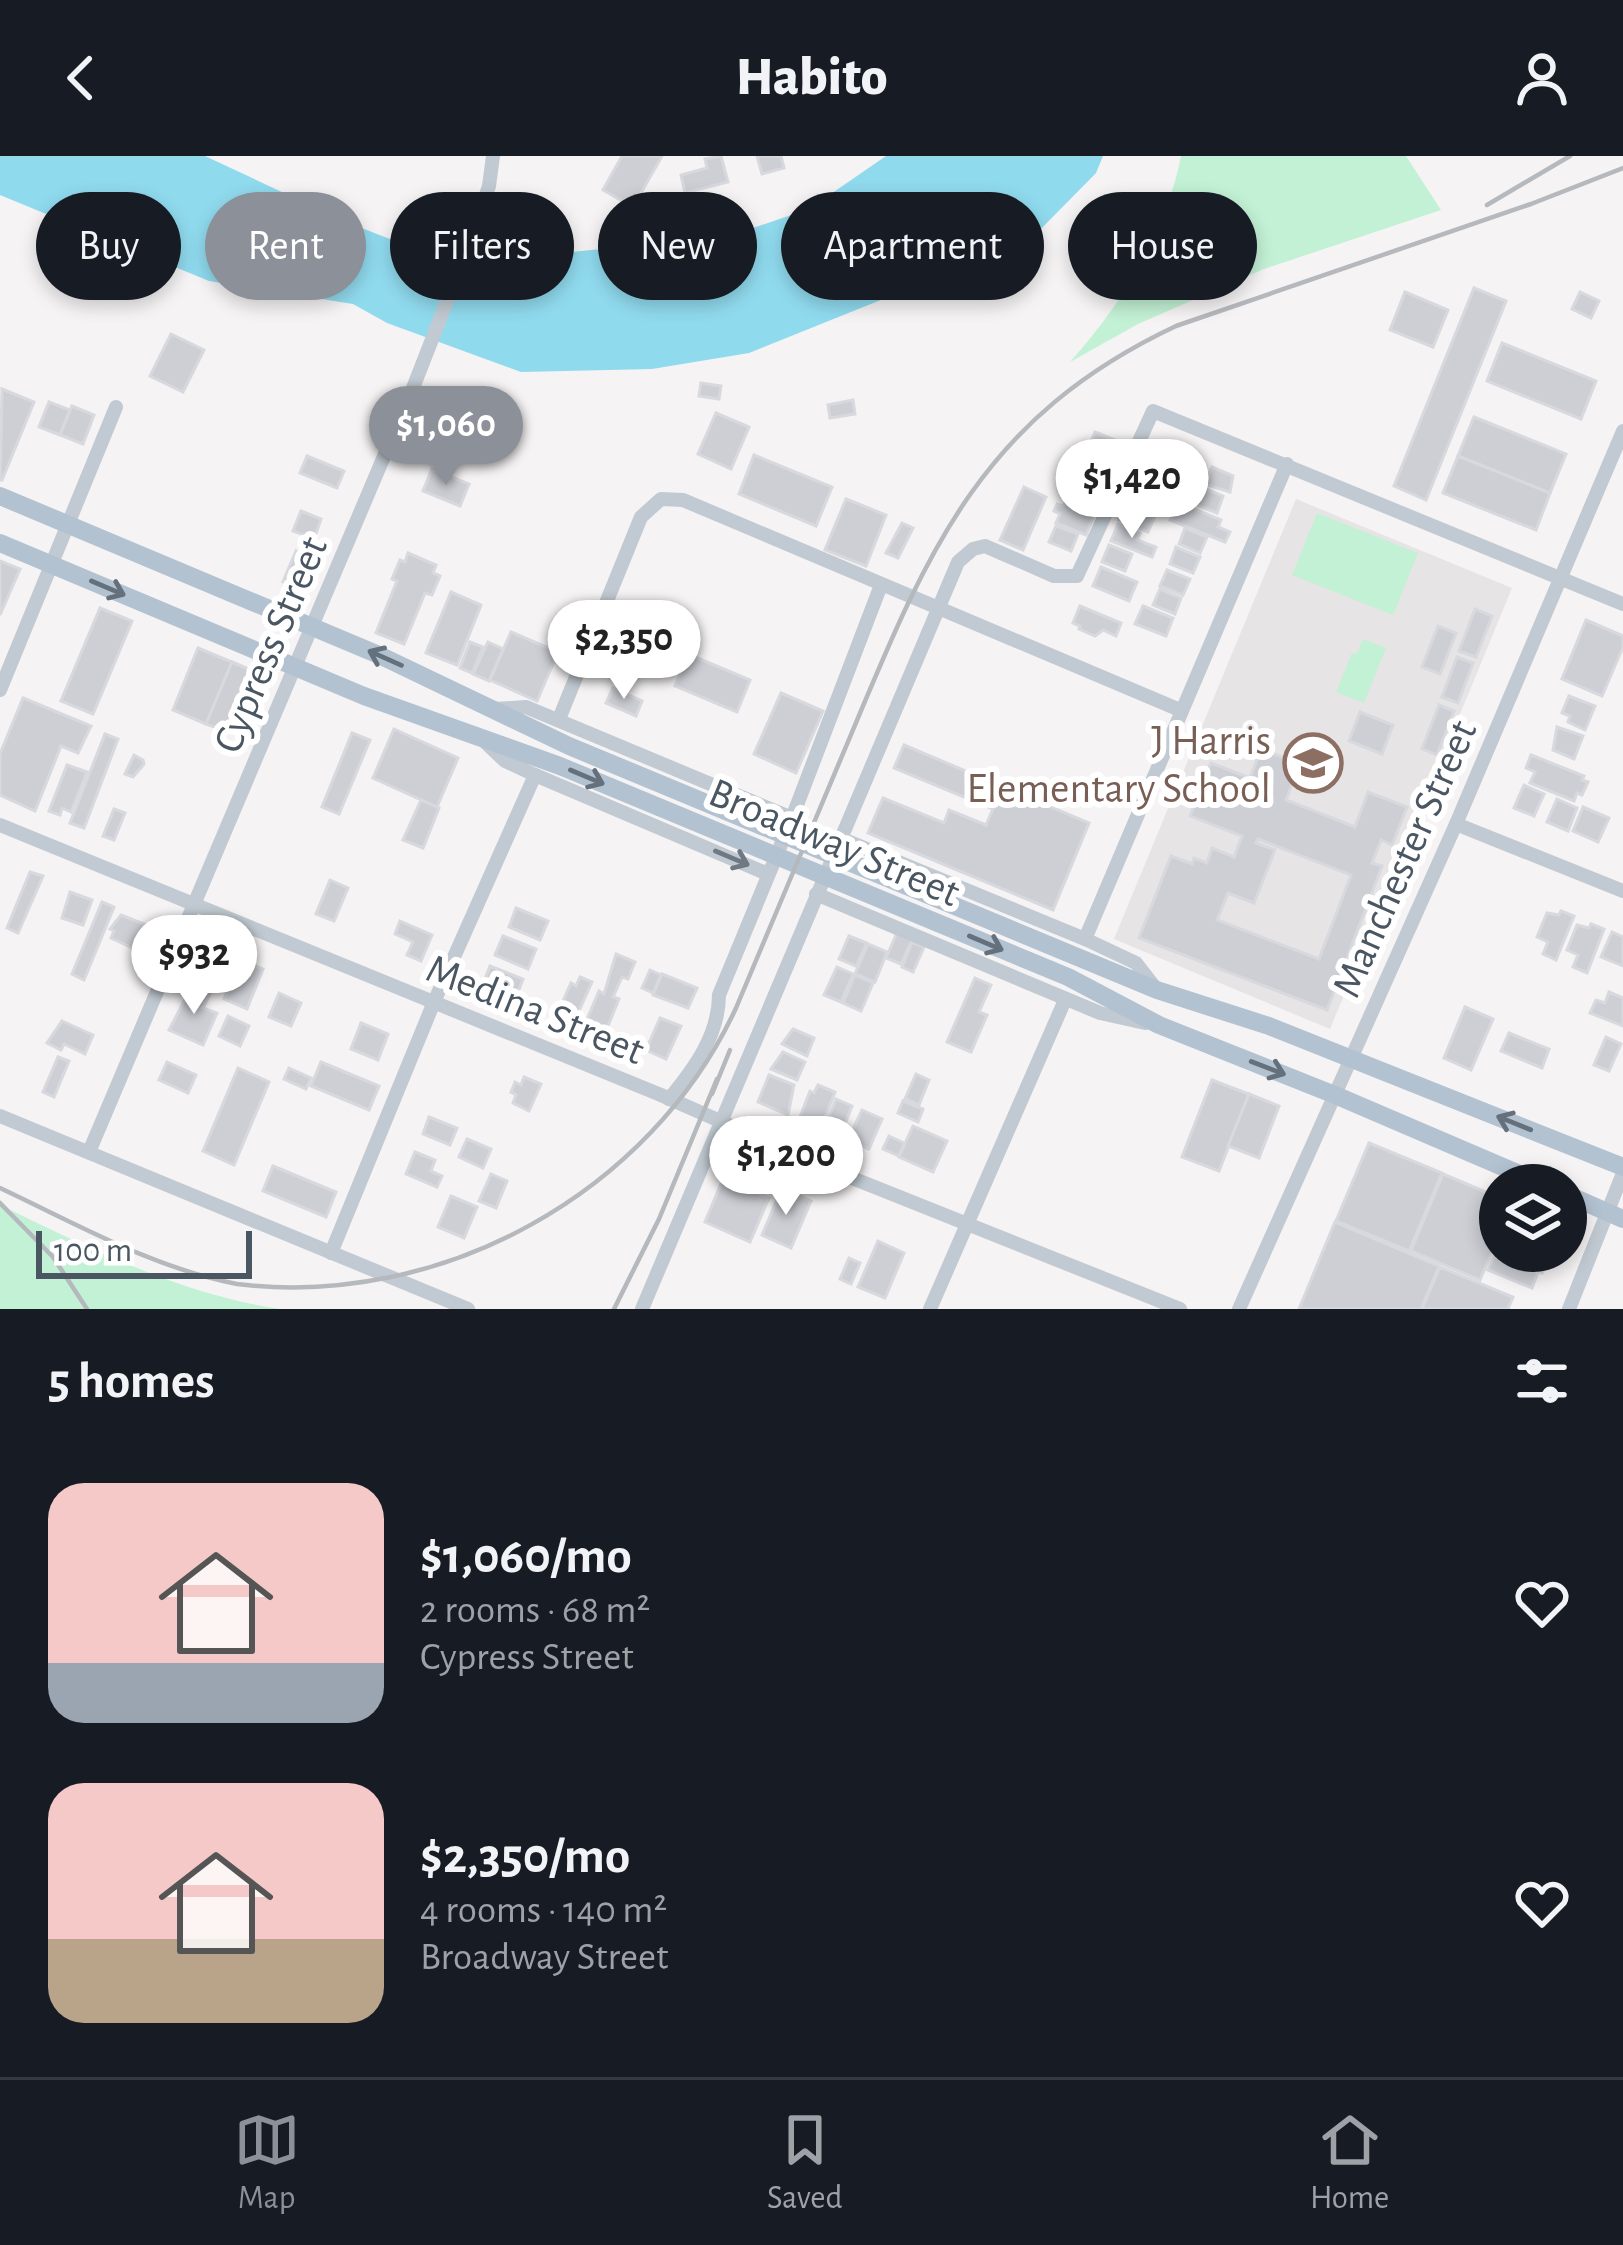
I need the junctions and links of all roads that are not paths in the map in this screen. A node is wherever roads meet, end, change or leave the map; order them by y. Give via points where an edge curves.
1 (493, 156) edge
2 (116, 406) dead end
3 (1623, 431) edge
4 (1287, 464) junction
5 (0, 496) edge
6 (68, 525) junction
7 (0, 543) edge
8 (51, 564) junction
9 (1560, 578) junction
10 (881, 585) junction
11 (1623, 604) edge
12 (938, 608) junction
13 (312, 626) junction
14 (295, 667) junction
15 (0, 690) edge
16 (491, 709) junction
17 (1180, 710) junction
18 (559, 719) junction
19 (478, 735) junction
20 (535, 775) junction
21 (791, 821) junction
22 (1456, 824) junction
23 (0, 825) edge
24 (838, 842) junction
25 (770, 871) junction
26 (817, 890) junction
27 (1623, 891) edge
28 (194, 904) junction
29 (1085, 939) junction
30 (1157, 990) junction
31 (1065, 1000) junction
32 (434, 1002) junction
33 (1159, 1025) junction
34 (1352, 1058) junction
35 (1335, 1094) junction
36 (669, 1099) junction
37 (0, 1116) edge
38 (720, 1123) junction
39 (89, 1152) junction
40 (1496, 1164) edge
41 (1623, 1170) edge
42 (1587, 1203) edge
43 (1615, 1215) edge
44 (968, 1225) junction
45 (331, 1253) junction
46 (468, 1309) edge
47 (642, 1309) edge
48 (930, 1309) edge
49 (1180, 1309) edge
50 (1239, 1309) edge
51 (1569, 1309) edge

1 - 13 street, Cypress Street via 472,237
2 - 6 street
3 - 9 street, Manchester Street
4 - 9 street
4 - 12 street via 1153,411 1077,577 974,548 958,562
4 - 17 street
5 - 6 main road, Broadway Street
6 - 8 street
6 - 13 main road, Broadway Street
7 - 8 main road, Broadway Street
8 -> 14 main road, Broadway Street
8 - 15 street
9 - 11 street
9 - 22 street, Manchester Street
10 - 12 street
10 - 18 street via 683,500 661,499 641,517
10 - 21 street
12 - 17 street
12 - 24 street
13 - 14 street, Cypress Street
16 -> 13 main road, Broadway Street
14 - 19 main road, Broadway Street
14 - 28 street, Cypress Street
16 - 18 street, Broadway Street via 526,707
16 - 30 main road, Broadway Street
17 - 29 street
18 - 21 street, Broadway Street
19 - 20 street, Broadway Street
19 -> 33 main road, Broadway Street via 1068,977
20 -> 25 street, Broadway Street
20 - 32 street
21 - 25 street
22 - 27 street
22 - 34 street, Manchester Street
23 - 28 street, Medina Street
24 - 26 street
24 - 29 street, Broadway Street
25 - 36 street via 719,995 719,1018
26 - 31 street, Broadway Street
26 - 38 street
28 - 32 street, Medina Street
28 - 39 street, Cypress Street
29 - 30 street, Broadway Street via 1136,963
30 - 34 main road, Broadway Street
31 - 33 street, Broadway Street
31 - 44 street
32 - 36 street, Medina Street
32 - 45 street
33 -> 35 main road, Broadway Street
34 - 35 street, Manchester Street
41 -> 34 main road, Broadway Street
35 - 40 main road, Broadway Street
35 - 50 street, Manchester Street
36 - 38 street, Medina Street
37 - 39 street
38 - 44 street, Medina Street
38 - 47 street
39 - 45 street
41 - 43 street
42 - 43 main road
43 - 51 street
44 - 48 street
44 - 49 street, Medina Street
45 - 46 street

